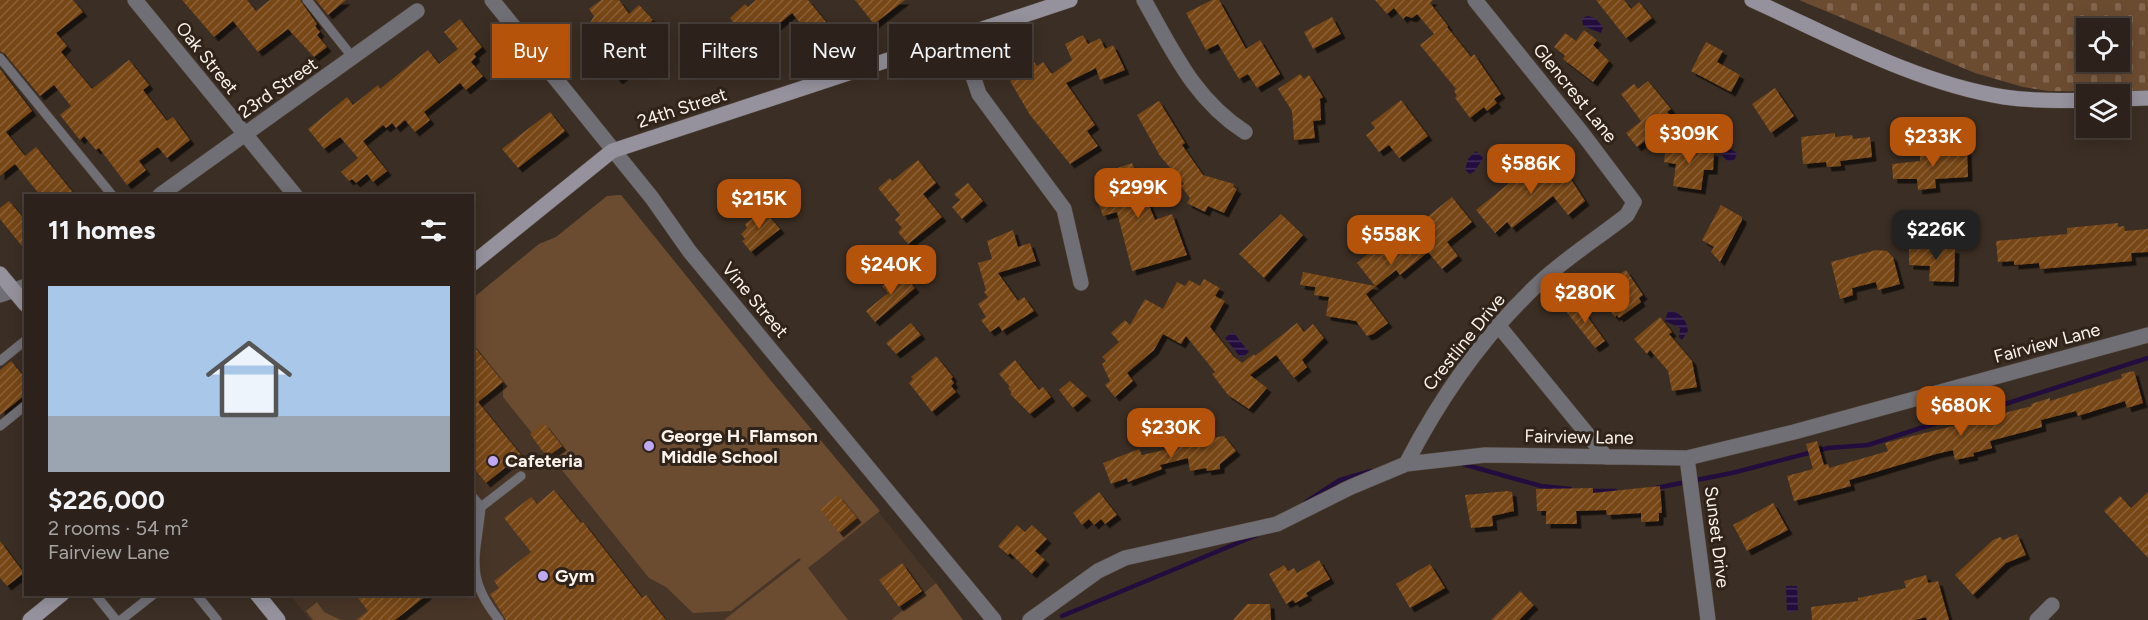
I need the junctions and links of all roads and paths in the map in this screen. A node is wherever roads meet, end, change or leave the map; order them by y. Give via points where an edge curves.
1 (135, 0) edge
2 (307, 0) edge
3 (492, 0) edge
4 (1071, 0) edge
5 (1144, 0) edge
6 (1475, 0) edge
7 (1752, 0) edge
8 (417, 10) dead end
9 (1001, 24) edge
10 (0, 58) edge
11 (354, 59) junction
12 (889, 61) edge
13 (974, 78) edge
14 (2148, 98) edge
15 (2130, 99) edge
16 (2076, 100) edge
17 (1245, 132) dead end
18 (245, 135) junction
19 (612, 151) junction
20 (111, 194) edge
21 (161, 194) edge
22 (295, 194) edge
23 (1627, 215) joint
24 (474, 262) edge
25 (0, 274) edge
26 (1081, 284) dead end
27 (13, 290) edge
28 (24, 303) edge
29 (1498, 325) junction
30 (2148, 335) edge
31 (24, 342) edge
32 (0, 361) edge
33 (24, 407) edge
34 (0, 426) edge
35 (1606, 457) junction
36 (1688, 458) junction
37 (1406, 464) junction
38 (521, 476) dead end
39 (474, 498) edge
40 (481, 507) junction
41 (60, 596) edge
42 (97, 596) edge
43 (151, 596) edge
44 (198, 596) edge
45 (259, 596) edge
46 (2052, 605) dead end
47 (30, 620) edge
48 (116, 620) edge
49 (121, 620) edge
50 (217, 620) edge
51 (278, 620) edge
52 (499, 620) edge
53 (994, 620) edge
54 (1030, 620) edge
55 (1708, 620) edge
56 (2037, 620) edge

1 - 18 street, Oak Street
2 - 11 lane
3 - 19 street, Vine Street
4 - 9 main road, 24th Street
5 - 17 street via 1206,102
6 - 23 street, Glencrest Lane via 1627,190 1634,202
7 - 16 main road via 1930,77 1974,91 2005,97
8 - 11 street, 23rd Street
10 - 20 lane
11 - 18 street, 23rd Street
12 - 19 main road, 24th Street
13 - 26 street via 979,94 1064,209
14 - 15 main road
18 - 21 street, 23rd Street
18 - 22 street, Oak Street
19 - 24 main road, 24th Street
19 - 53 street, Vine Street via 690,252
23 - 29 street, Crestline Drive via 1539,283
25 - 27 main road
27 - 28 main road
29 - 35 street
29 - 37 street, Crestline Drive via 1433,412
30 - 36 street, Fairview Lane
31 - 32 lane
33 - 34 lane
35 - 36 street, Fairview Lane
35 - 37 street, Fairview Lane via 1485,455
36 - 55 street, Sunset Drive
37 - 54 street, Fairview Lane via 1277,524 1125,558 1098,571
38 - 40 lane
39 - 40 lane
40 - 52 lane via 474,577 482,598
41 - 47 main road
42 - 48 lane
43 - 49 lane
44 - 50 lane
45 - 51 main road
46 - 56 street

